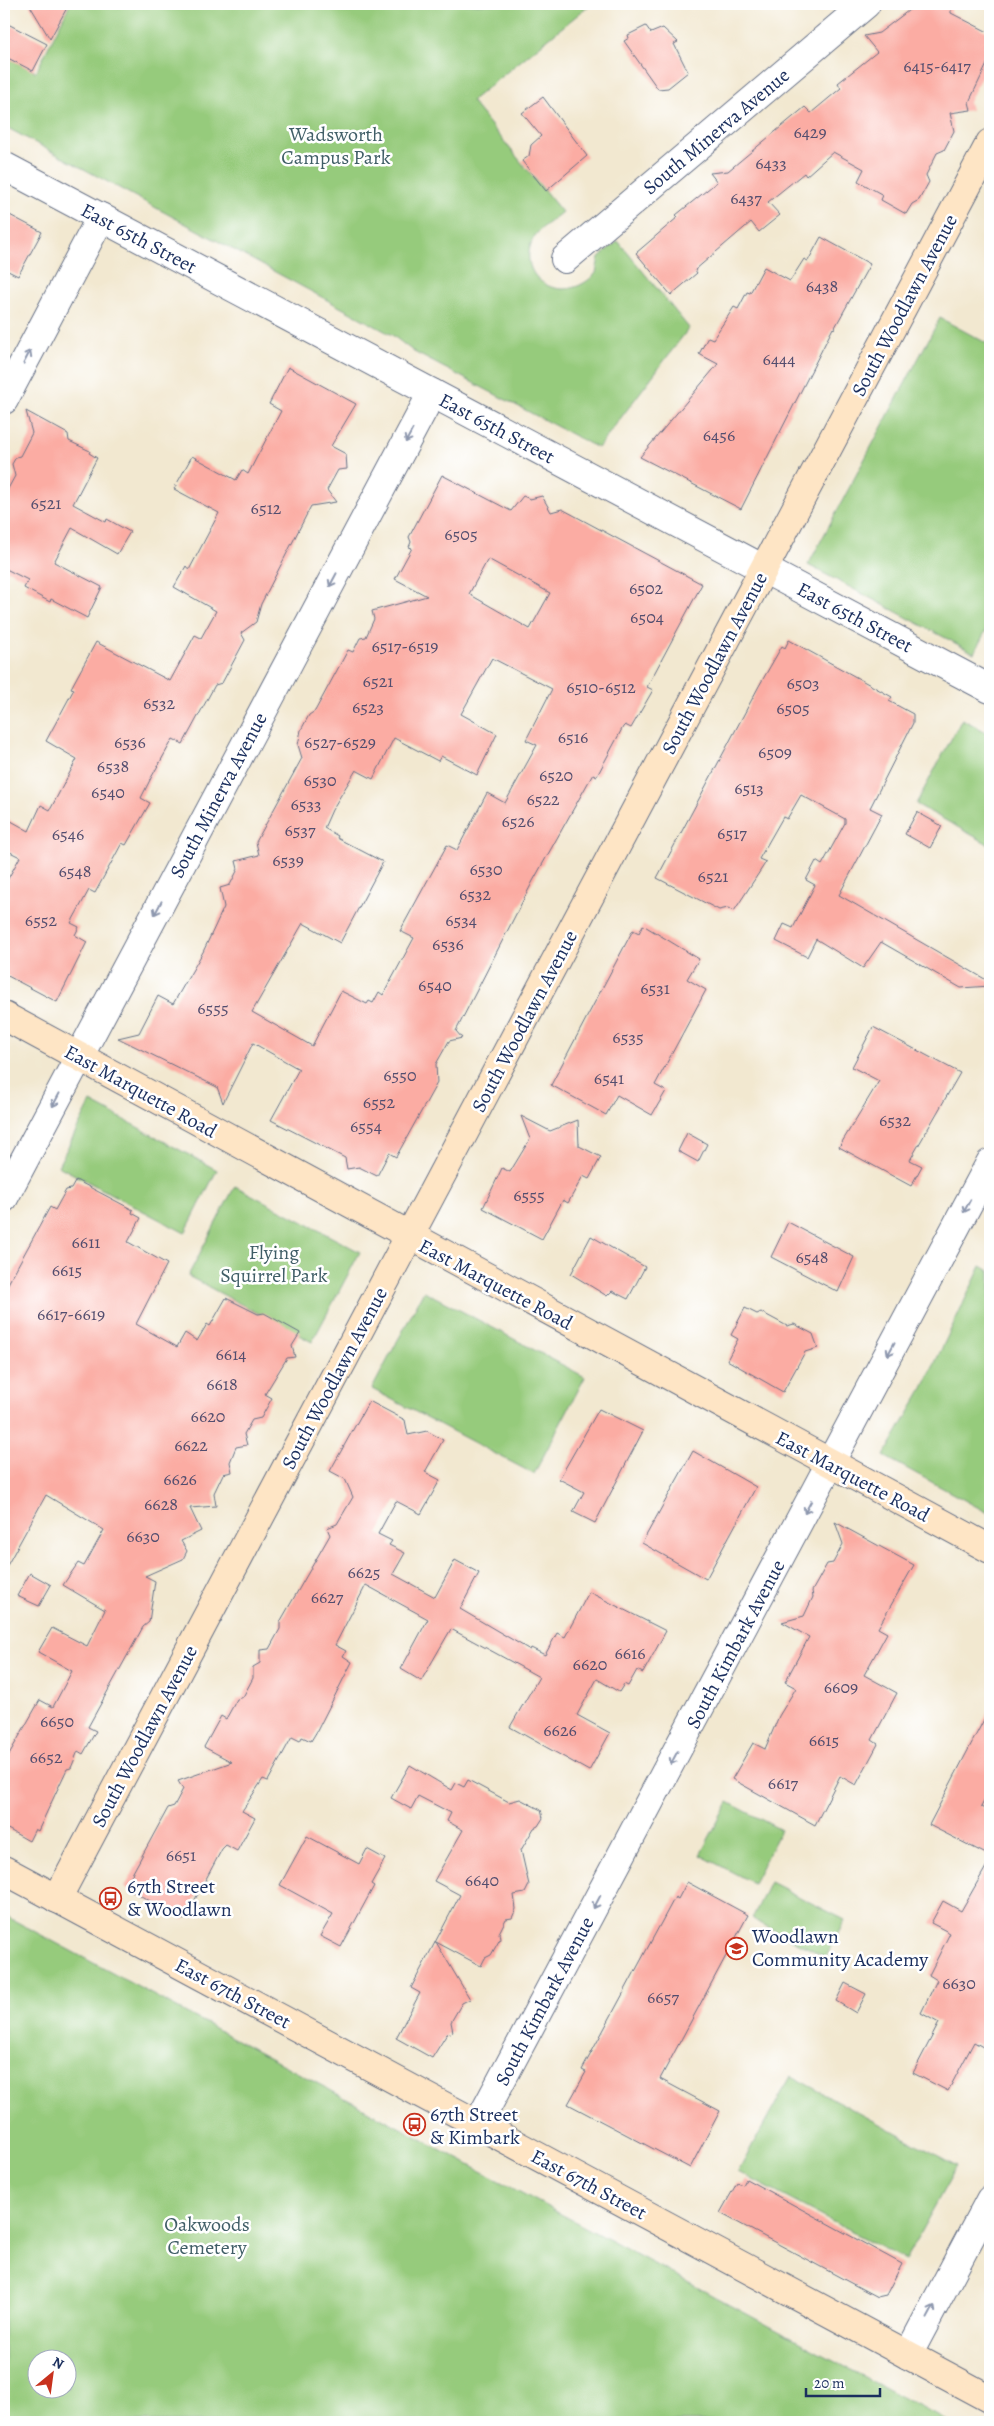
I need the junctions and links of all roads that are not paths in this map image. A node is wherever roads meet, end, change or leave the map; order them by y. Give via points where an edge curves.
1 (866, 4) edge
2 (990, 143) edge
3 (4, 166) edge
4 (100, 217) junction
5 (565, 259) dead end
6 (432, 393) junction
7 (4, 400) edge
8 (764, 569) junction
9 (990, 689) edge
10 (4, 1016) edge
11 (79, 1057) junction
12 (990, 1163) edge
13 (4, 1198) edge
14 (409, 1237) junction
15 (831, 1464) junction
16 (990, 1549) edge
17 (4, 1870) edge
18 (57, 1898) junction
19 (478, 2124) junction
20 (990, 2200) edge
21 (908, 2355) junction
22 (990, 2399) edge

1 - 5 street, South Minerva Avenue
2 - 8 street, South Woodlawn Avenue
3 - 4 street, East 65th Street
4 - 6 street, East 65th Street
7 -> 4 street
6 - 8 street, East 65th Street
6 -> 11 street, South Minerva Avenue
8 - 9 street, East 65th Street
8 - 14 street, South Woodlawn Avenue
10 - 11 street, East Marquette Road
11 -> 13 street, South Minerva Avenue
11 - 14 street, East Marquette Road
12 -> 15 street, South Kimbark Avenue
14 - 15 street, East Marquette Road
14 - 18 street, South Woodlawn Avenue
15 - 16 street, East Marquette Road
15 -> 19 street, South Kimbark Avenue
17 - 18 street, East 67th Street
18 - 19 street, East 67th Street
19 - 21 street, East 67th Street
21 -> 20 street
21 - 22 street, East 67th Street

